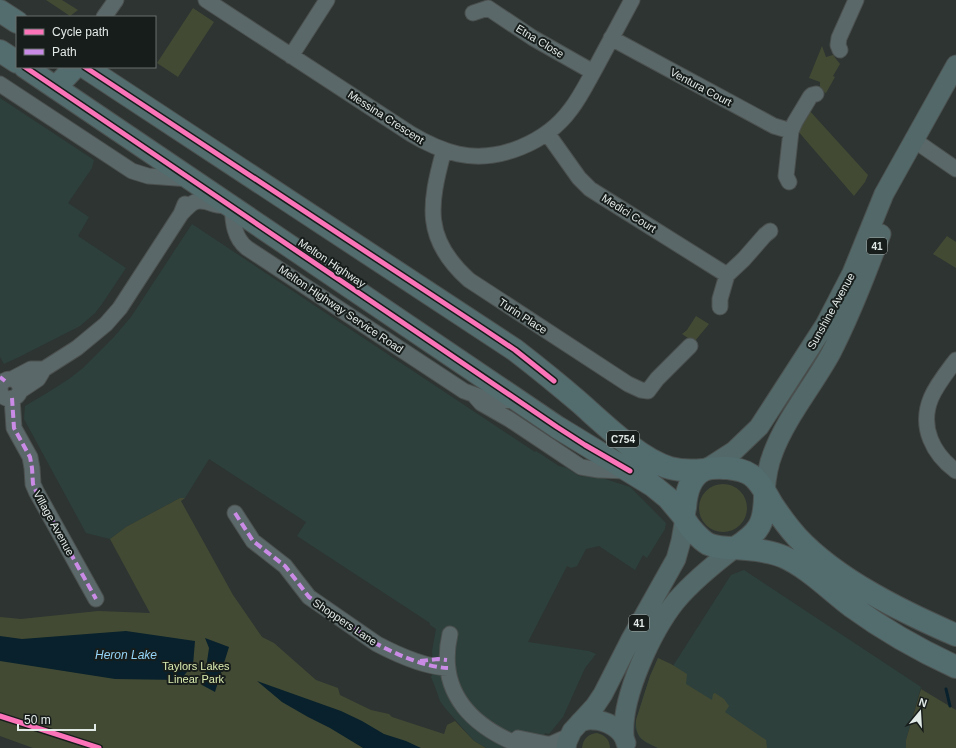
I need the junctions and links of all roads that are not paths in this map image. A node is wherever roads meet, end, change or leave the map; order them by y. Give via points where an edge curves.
1 (0, 0) edge
2 (116, 0) edge
3 (206, 0) edge
4 (327, 0) edge
5 (632, 0) edge
6 (856, 0) edge
7 (489, 4) edge
8 (0, 11) edge
9 (473, 13) dead end
10 (25, 16) edge
11 (105, 16) edge
12 (16, 21) edge
13 (611, 38) junction
14 (840, 50) dead end
15 (0, 51) edge
16 (291, 56) junction
17 (16, 61) edge
18 (956, 65) edge
19 (26, 68) edge
20 (67, 68) edge
21 (74, 68) edge
22 (94, 70) edge
23 (593, 72) junction
24 (0, 84) edge
25 (956, 87) edge
26 (56, 88) junction
27 (816, 94) dead end
28 (791, 131) junction
29 (547, 133) junction
30 (919, 142) junction
31 (444, 150) junction
32 (956, 169) edge
33 (194, 181) junction
34 (789, 182) dead end
35 (232, 207) junction
36 (180, 214) junction
37 (770, 231) dead end
38 (727, 275) junction
39 (720, 307) dead end
40 (690, 346) dead end
41 (956, 360) edge
42 (10, 385) edge
43 (474, 395) junction
44 (520, 402) junction
45 (705, 470) junction
46 (630, 471) junction
47 (956, 471) edge
48 (765, 492) junction
49 (235, 513) dead end
50 (684, 518) junction
51 (736, 548) junction
52 (96, 599) dead end
53 (450, 634) dead end
54 (956, 635) edge
55 (448, 664) junction
56 (956, 667) edge
57 (495, 733) junction
58 (572, 736) edge
59 (627, 743) edge
60 (527, 748) edge

1 - 10 street
2 - 11 street
3 - 16 street, Messina Crescent
4 - 16 street
5 - 13 street, Messina Crescent
6 - 14 street via 839,38
7 - 9 street, Etna Close
7 - 23 street, Etna Close via 532,38
8 - 12 highway
13 - 23 street, Messina Crescent
13 - 28 street, Ventura Court via 774,126
15 - 17 highway
16 - 31 street, Messina Crescent via 423,142
18 - 30 main road, Sunshine Avenue / 41
19 - 26 highway, Melton Highway / C754
20 - 26 highway
21 - 26 highway
22 - 45 highway, C754 via 515,350 645,456 669,468
23 - 29 street, Messina Crescent via 571,110
24 - 33 street via 132,171 148,176
25 - 30 main road, Sunshine Avenue / 41
26 - 33 highway, Melton Highway / C754
27 - 28 street via 812,94
28 - 34 street via 786,176
29 - 31 street, Messina Crescent via 530,143 502,153 473,156
29 - 38 street, Medici Court via 579,178 590,189
30 - 32 street
30 - 45 main road, Sunshine Avenue / 41 via 884,194 846,287 825,326 758,427 734,451
30 - 48 main road, Sunshine Avenue / 41 via 841,334 775,446
31 - 40 street, Turin Place via 433,200 434,223 449,260 469,280 641,390 648,391
33 - 35 highway, Melton Highway / C754
33 - 36 street, Village Avenue
35 - 36 street, Village Avenue via 202,200 190,203
35 - 43 street, Melton Highway Service Road via 237,235 244,245
35 - 44 highway, Melton Highway / C754
36 - 42 street, Village Avenue via 113,317 89,339 44,369 31,369
37 - 38 street
38 - 39 street
41 - 47 street via 934,392 927,415 928,432 933,447 941,459
42 - 52 street, Village Avenue via 14,428 30,457 33,484
43 - 44 street, Melton Highway Service Road
43 - 46 street, Melton Highway Service Road via 481,403 581,467
44 - 46 highway, Melton Highway / C754
45 - 48 highway via 733,468 746,472 759,482
45 - 50 highway, 41 via 697,474 688,488
46 - 50 highway, Melton Highway / C754 via 657,488
48 - 51 highway, 41 via 760,526 753,536
48 - 54 highway via 792,531 828,564 889,602
49 - 55 street, Shoppers Lane via 253,541 285,566 315,602 377,644 397,654 420,662 438,659
50 - 51 highway via 704,542 714,546
50 - 58 main road, 41 via 679,551 673,563 603,694
51 - 56 highway via 768,552 786,558 882,627
51 - 59 main road, 41 via 689,587 675,602 664,620 634,682 625,710
53 - 55 street
55 - 57 street via 453,688 460,703 474,719
57 - 58 street via 547,744
57 - 60 street
58 - 59 main road, 41 via 593,720 611,726

